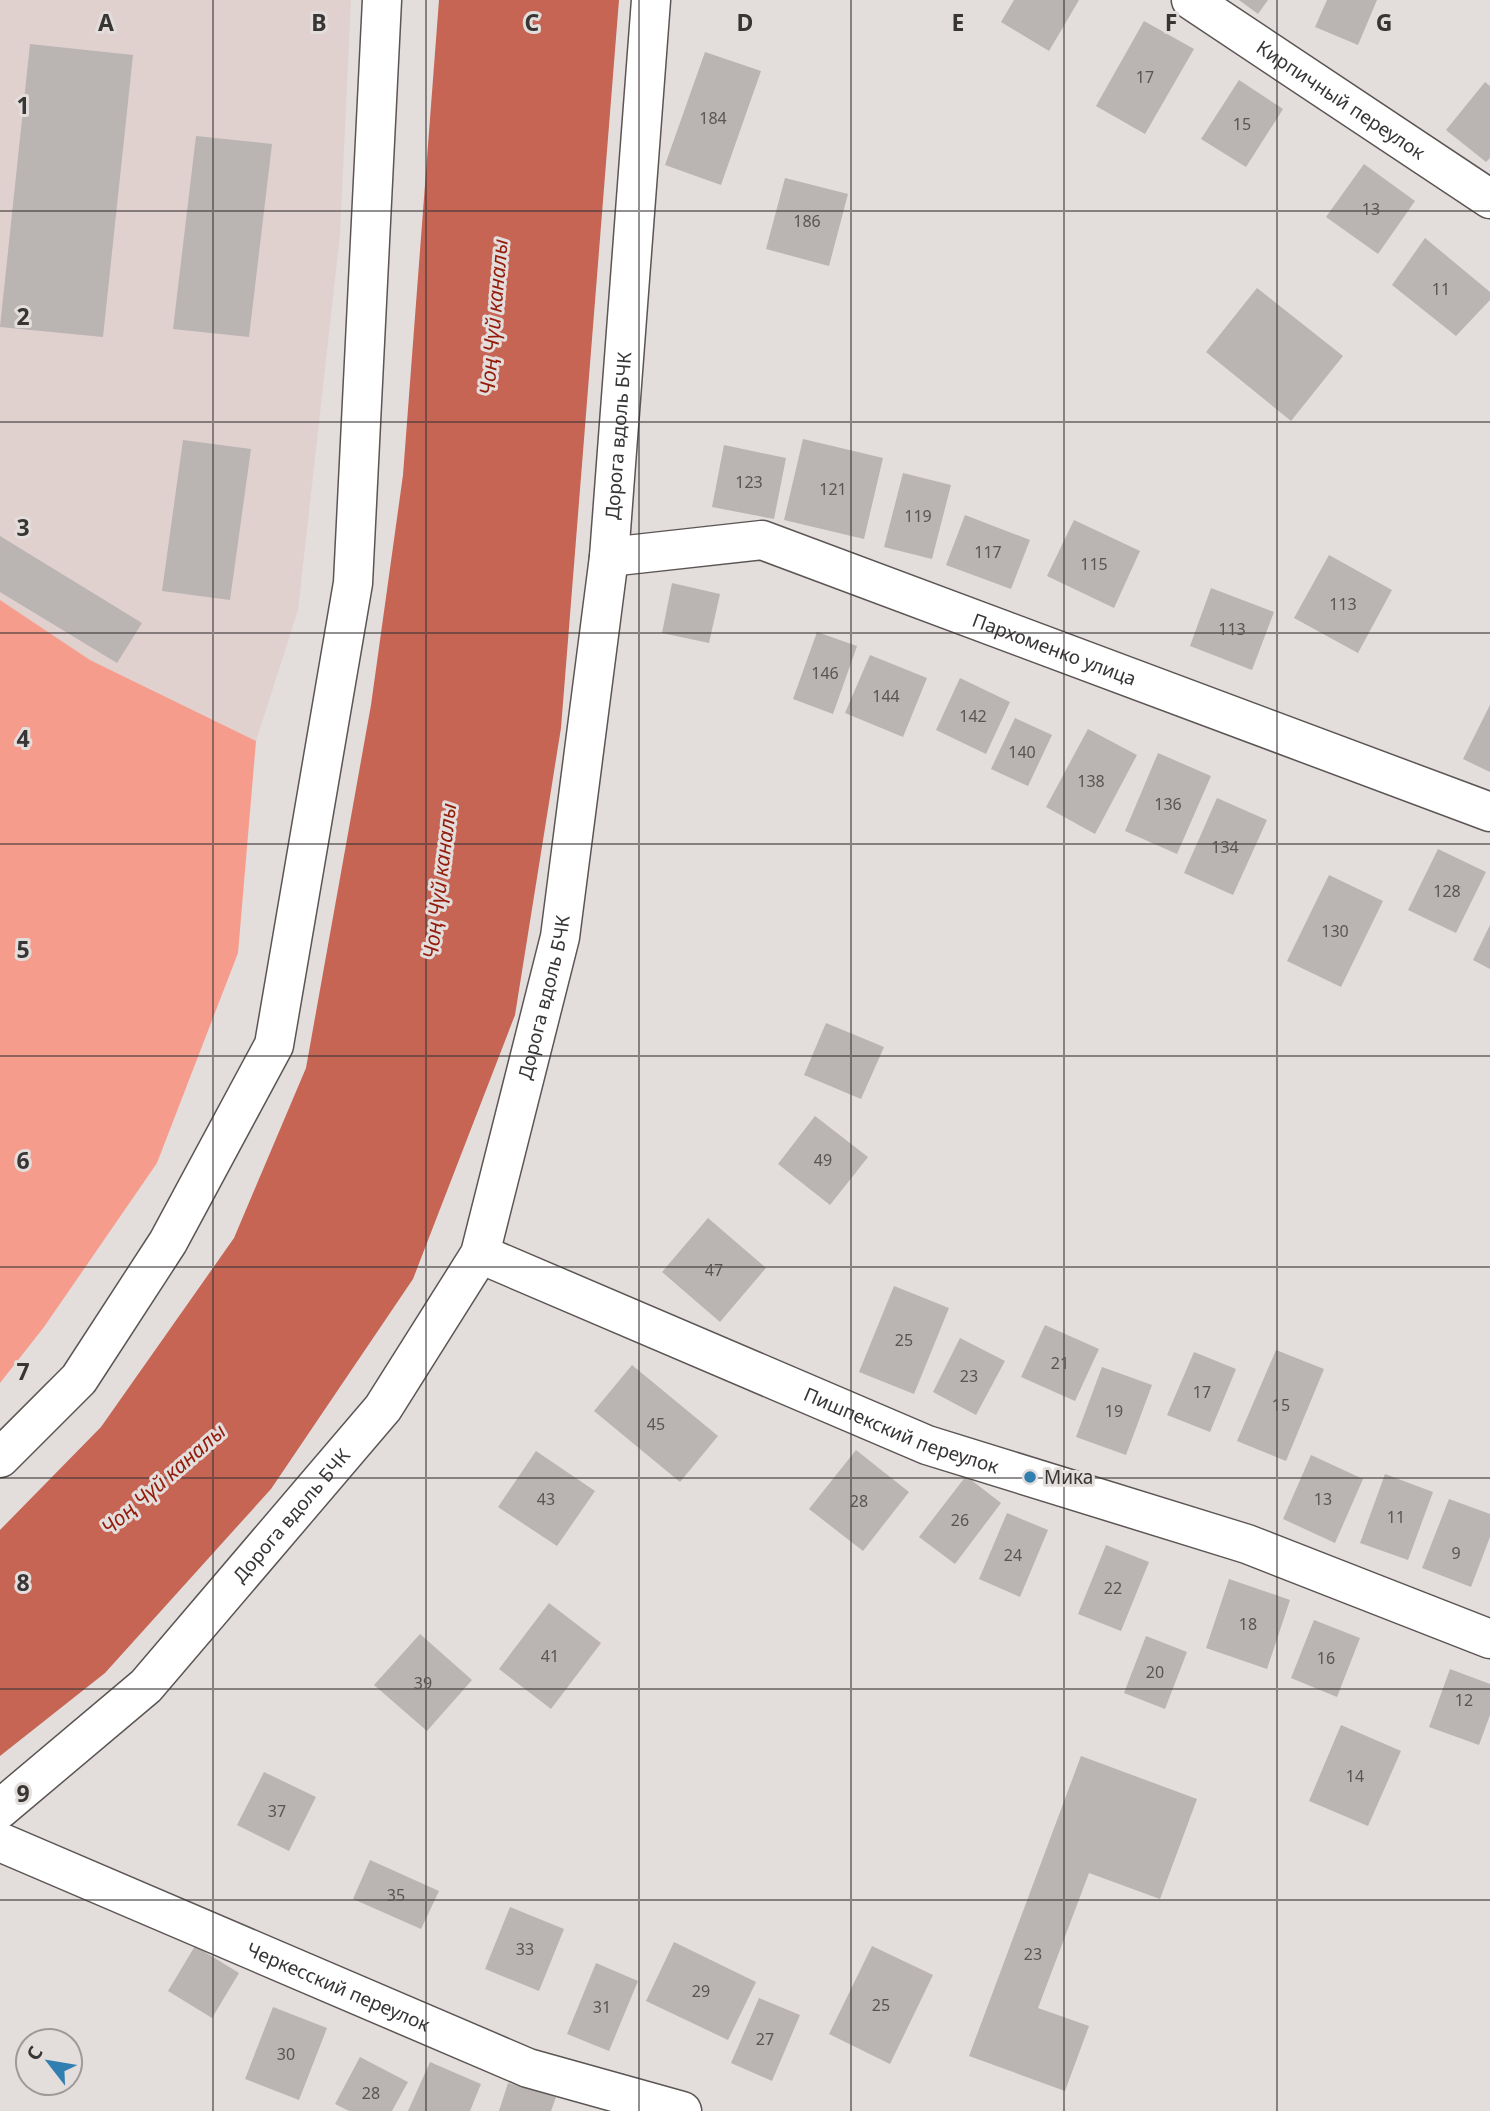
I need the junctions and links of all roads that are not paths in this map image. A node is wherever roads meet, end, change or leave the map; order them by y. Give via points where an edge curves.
1 (382, 0) edge
2 (651, 0) edge
3 (1191, 0) edge
4 (1490, 200) edge
5 (609, 557) junction
6 (1490, 812) edge
7 (480, 1254) junction
8 (0, 1458) edge
9 (1490, 1639) edge
10 (0, 1809) edge
11 (0, 1842) edge
12 (682, 2111) edge

1 - 8 street via 353,583 274,1045 167,1242 79,1379
2 - 5 street, Дорога вдоль БЧК
3 - 4 street, Кирпичный переулок
5 - 6 street, Пархоменко улица via 762,540
5 - 7 street, Дорога вдоль БЧК via 560,937
7 - 9 street, Пишпекский переулок via 927,1446 1247,1544
7 - 10 street, Дорога вдоль БЧК via 383,1408 146,1686
11 - 12 street, Черкесский переулок via 528,2068

